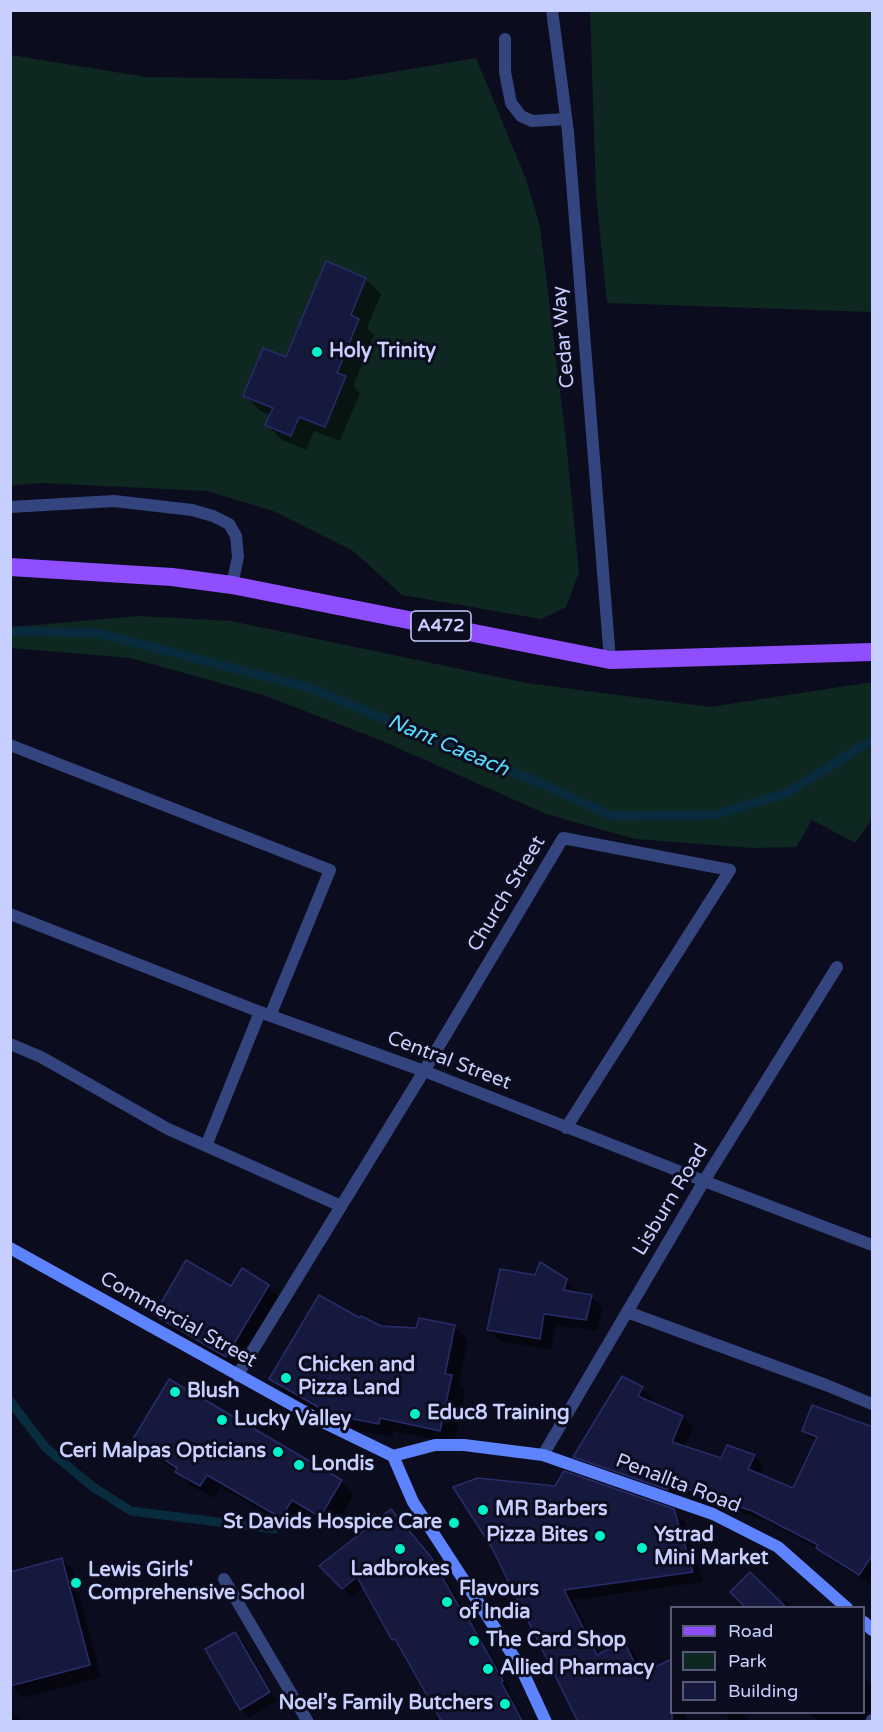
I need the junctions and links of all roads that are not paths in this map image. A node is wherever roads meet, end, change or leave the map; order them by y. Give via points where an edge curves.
1 (552, 10) edge
2 (505, 39) dead end
3 (566, 119) junction
4 (10, 507) edge
5 (10, 567) edge
6 (232, 585) junction
7 (873, 652) edge
8 (610, 660) junction
9 (10, 745) edge
10 (10, 914) edge
11 (837, 967) dead end
12 (265, 1014) junction
13 (10, 1044) edge
14 (424, 1071) junction
15 (566, 1128) junction
16 (206, 1146) junction
17 (704, 1181) junction
18 (341, 1206) junction
19 (873, 1245) edge
20 (10, 1248) edge
21 (627, 1312) junction
22 (237, 1376) junction
23 (873, 1404) edge
24 (543, 1455) junction
25 (393, 1456) junction
26 (224, 1579) dead end
27 (845, 1606) edge
28 (308, 1722) edge
29 (546, 1722) edge

1 - 3 street, Cedar Way
2 - 3 street via 509,93 520,116 532,122
3 - 8 street, Cedar Way
4 - 6 street via 114,501 213,516 229,524 236,536 238,557
5 - 6 main road, A472 via 172,577
6 - 8 main road, A472
7 - 8 main road, A472
9 - 12 street via 330,870
10 - 12 street, Central Street
11 - 17 street, Lisburn Road
12 - 14 street, Central Street
12 - 16 street
13 - 16 street via 41,1056 168,1129
14 - 15 street, Central Street
14 - 15 street, Church Street via 563,838 730,870
14 - 18 street, Church Street
15 - 17 street, Central Street
16 - 18 street
17 - 19 street, Central Street
17 - 21 street, Lisburn Road
18 - 22 street, Church Street
20 - 22 street, Commercial Street
21 - 23 street
21 - 24 street, Lisburn Road
22 - 25 street, Commercial Street
24 - 25 street, Penallta Road via 435,1445
24 - 27 street, Penallta Road via 713,1514 778,1547
25 - 29 street via 412,1502 521,1668
26 - 28 street

